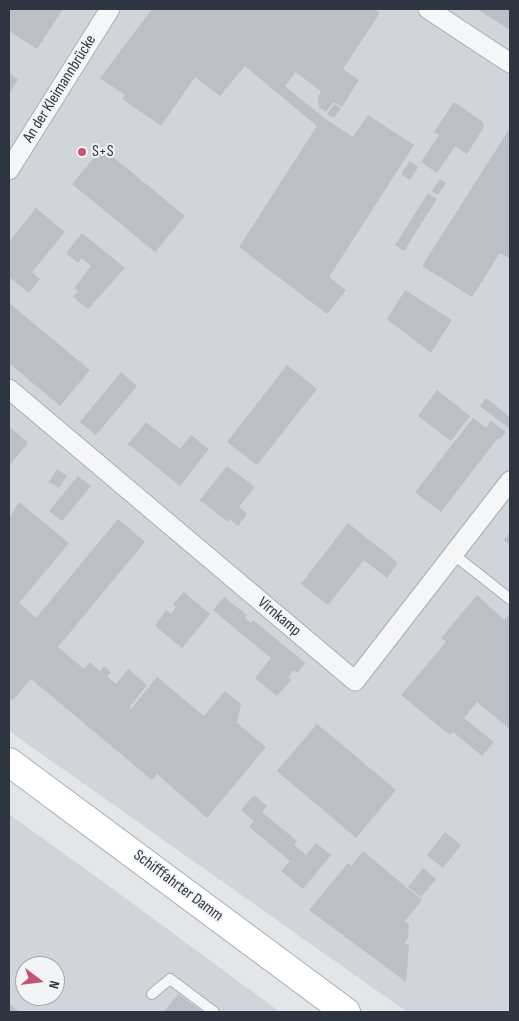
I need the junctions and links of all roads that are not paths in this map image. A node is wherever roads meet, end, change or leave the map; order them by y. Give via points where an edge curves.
1 (110, 9) edge
2 (428, 9) edge
3 (510, 63) edge
4 (9, 170) edge
5 (9, 389) edge
6 (510, 481) edge
7 (453, 554) junction
8 (510, 599) edge
9 (9, 762) edge
10 (152, 994) dead end
11 (214, 1012) edge
12 (346, 1012) edge

1 - 4 street, An der Kleimannbrücke
2 - 3 street
5 - 7 street, Virnkamp via 355,681
6 - 7 street, Virnkamp
7 - 8 lane
9 - 12 main road, Schifffahrter Damm
10 - 11 lane via 170,979

